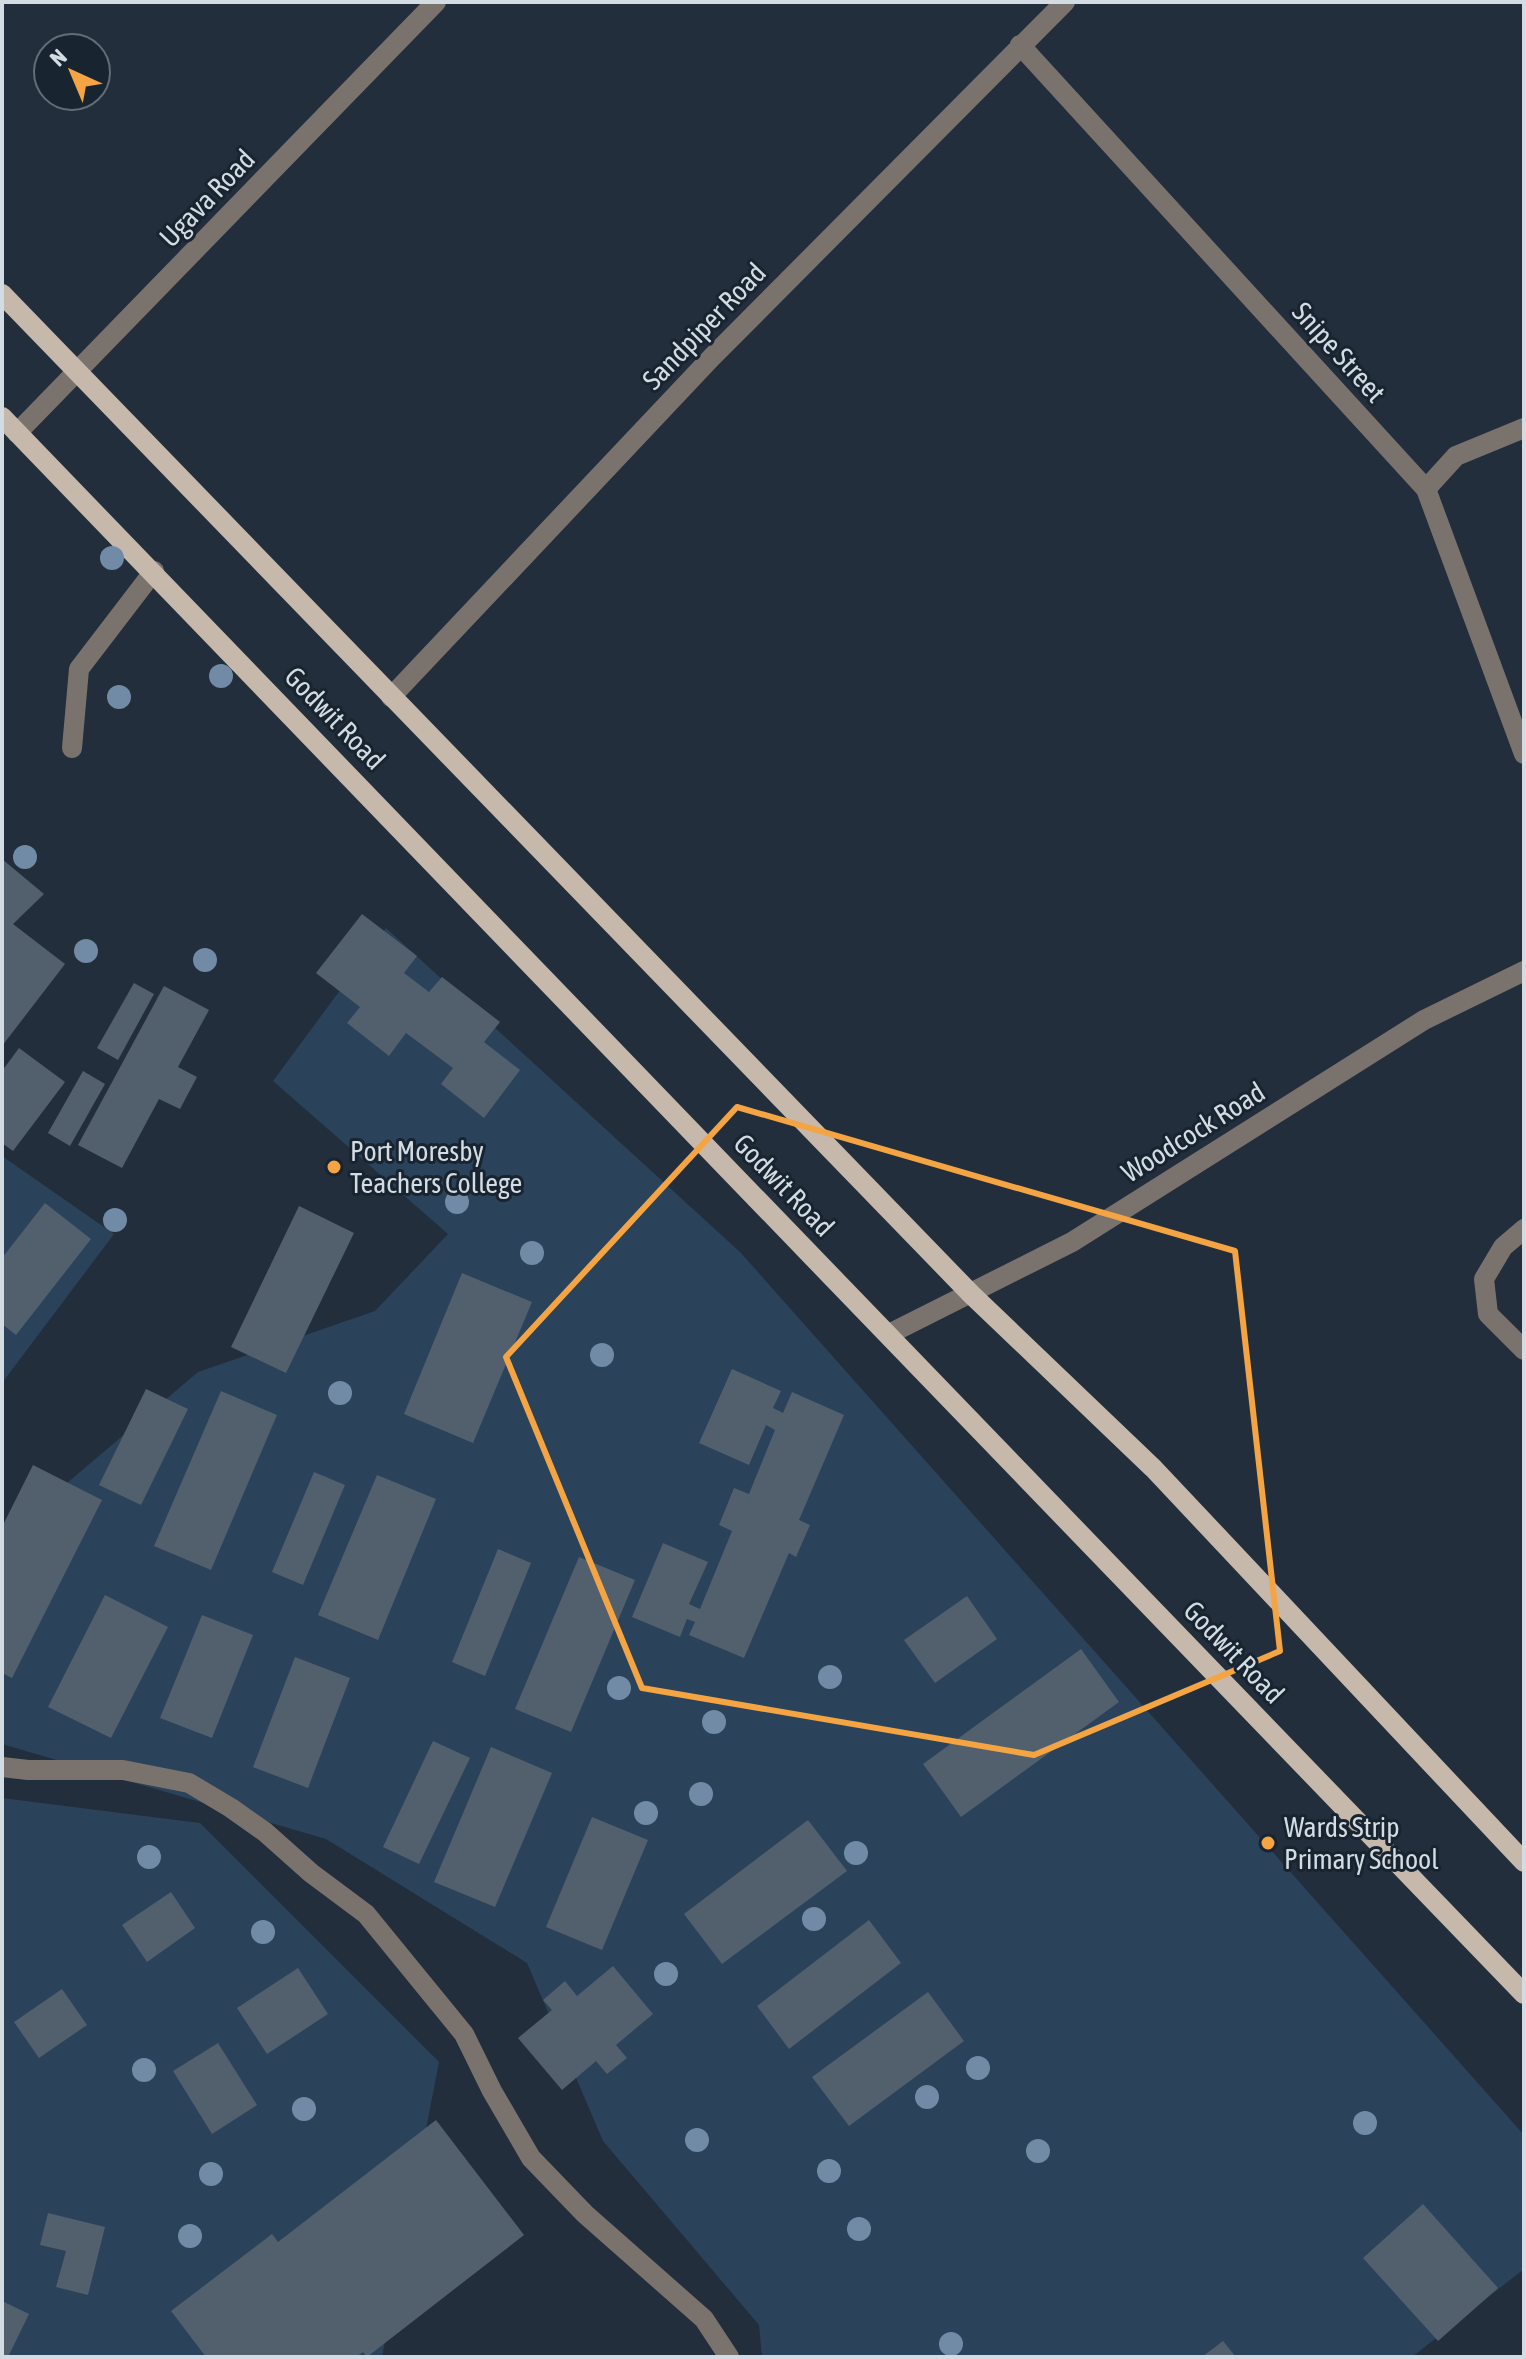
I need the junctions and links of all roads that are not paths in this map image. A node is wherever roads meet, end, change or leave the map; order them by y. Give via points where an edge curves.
1 (436, 2) edge
2 (1065, 2) edge
3 (1020, 45) junction
4 (2, 294) edge
5 (76, 373) junction
6 (2, 417) edge
7 (1524, 428) edge
8 (17, 433) junction
9 (1426, 489) junction
10 (154, 571) junction
11 (391, 697) junction
12 (72, 748) dead end
13 (1524, 754) edge
14 (1524, 971) edge
15 (1524, 1229) edge
16 (971, 1294) junction
17 (889, 1334) junction
18 (1524, 1350) edge
19 (2, 1767) edge
20 (1524, 1862) edge
21 (1524, 1994) edge
22 (729, 2357) edge

1 - 5 street, Ugava Road
2 - 3 street, Sandpiper Road
3 - 9 street, Snipe Street
3 - 11 street, Sandpiper Road via 712,357
4 - 5 main road, Godwit Road
5 - 8 street, Ugava Road
5 - 11 main road, Godwit Road
6 - 8 main road, Godwit Road
7 - 9 street via 1456,456
8 - 10 main road, Godwit Road
9 - 13 street, Snipe Street
10 - 12 street via 79,669
10 - 17 main road, Godwit Road
11 - 16 main road, Godwit Road
14 - 16 street, Woodcock Road via 1424,1020 1072,1242
15 - 18 street via 1503,1247 1484,1279 1488,1314
16 - 17 street, Woodcock Road
16 - 20 main road, Godwit Road via 1154,1469
17 - 21 main road, Godwit Road
19 - 22 street via 123,1770 189,1783 265,1832 366,1914 464,2034 531,2158 585,2214 704,2319

